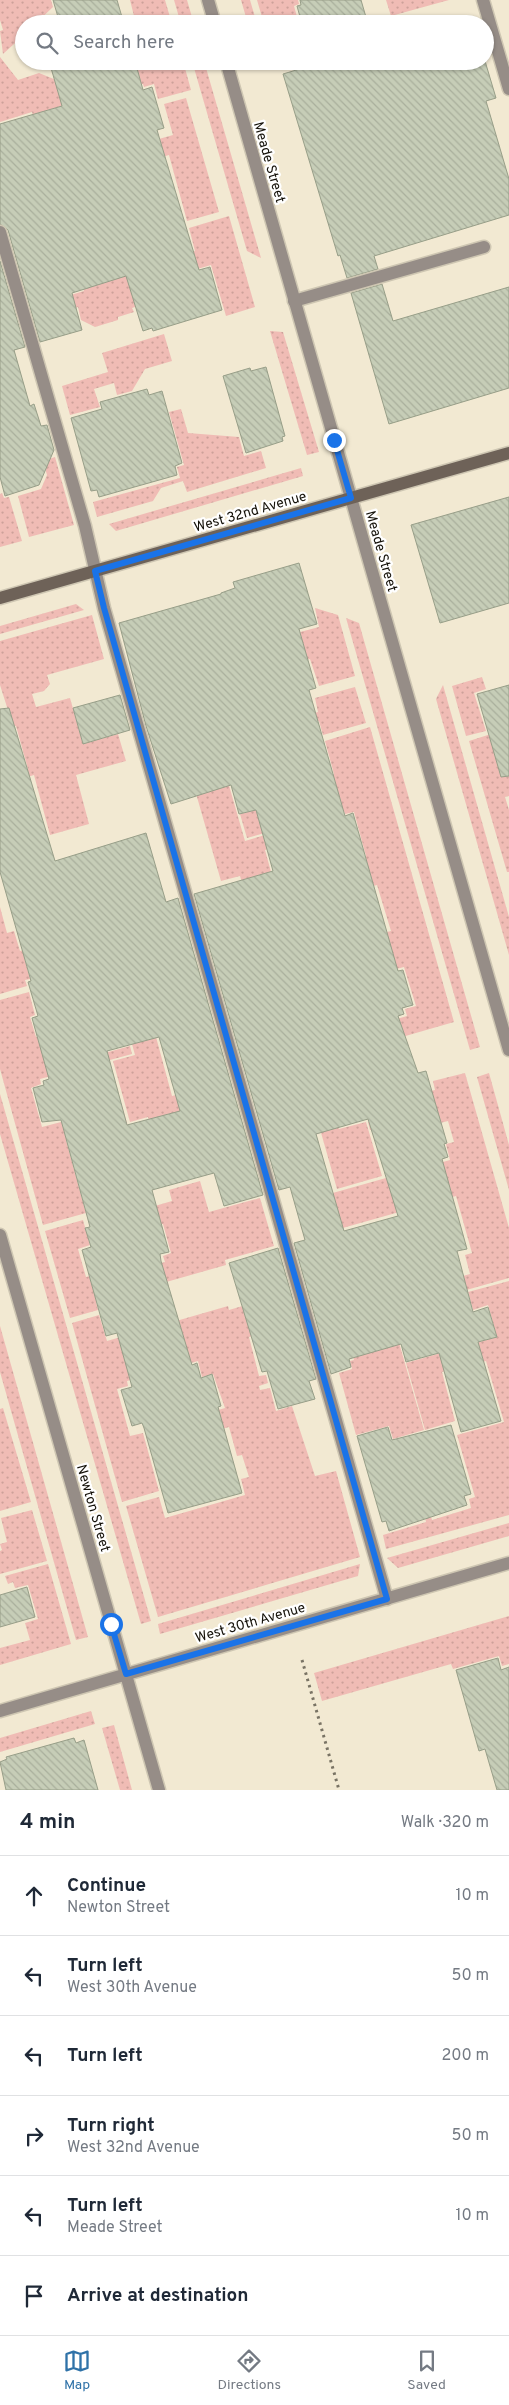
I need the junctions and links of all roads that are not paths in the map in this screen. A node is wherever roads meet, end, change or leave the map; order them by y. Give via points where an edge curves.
1 (208, 0) edge
2 (483, 0) edge
3 (212, 15) edge
4 (487, 15) edge
5 (494, 38) edge
6 (229, 70) edge
7 (509, 89) edge
8 (0, 232) edge
9 (484, 246) dead end
10 (294, 302) junction
11 (509, 453) edge
12 (351, 498) junction
13 (95, 571) junction
14 (0, 598) edge
15 (509, 1050) edge
16 (0, 1235) edge
17 (509, 1563) edge
18 (387, 1599) junction
19 (126, 1674) junction
20 (0, 1711) edge
21 (159, 1790) edge

1 - 3 street
2 - 4 street
5 - 7 street
6 - 10 street, Meade Street
8 - 13 street via 85,526
9 - 10 street
10 - 12 street, Meade Street
11 - 12 street, West 32nd Avenue
12 - 13 street, West 32nd Avenue
12 - 15 street, Meade Street
13 - 14 street, West 32nd Avenue
13 - 18 street
16 - 19 street, Newton Street
17 - 18 street, West 30th Avenue
18 - 19 street, West 30th Avenue
19 - 20 street, West 30th Avenue
19 - 21 street, Newton Street

